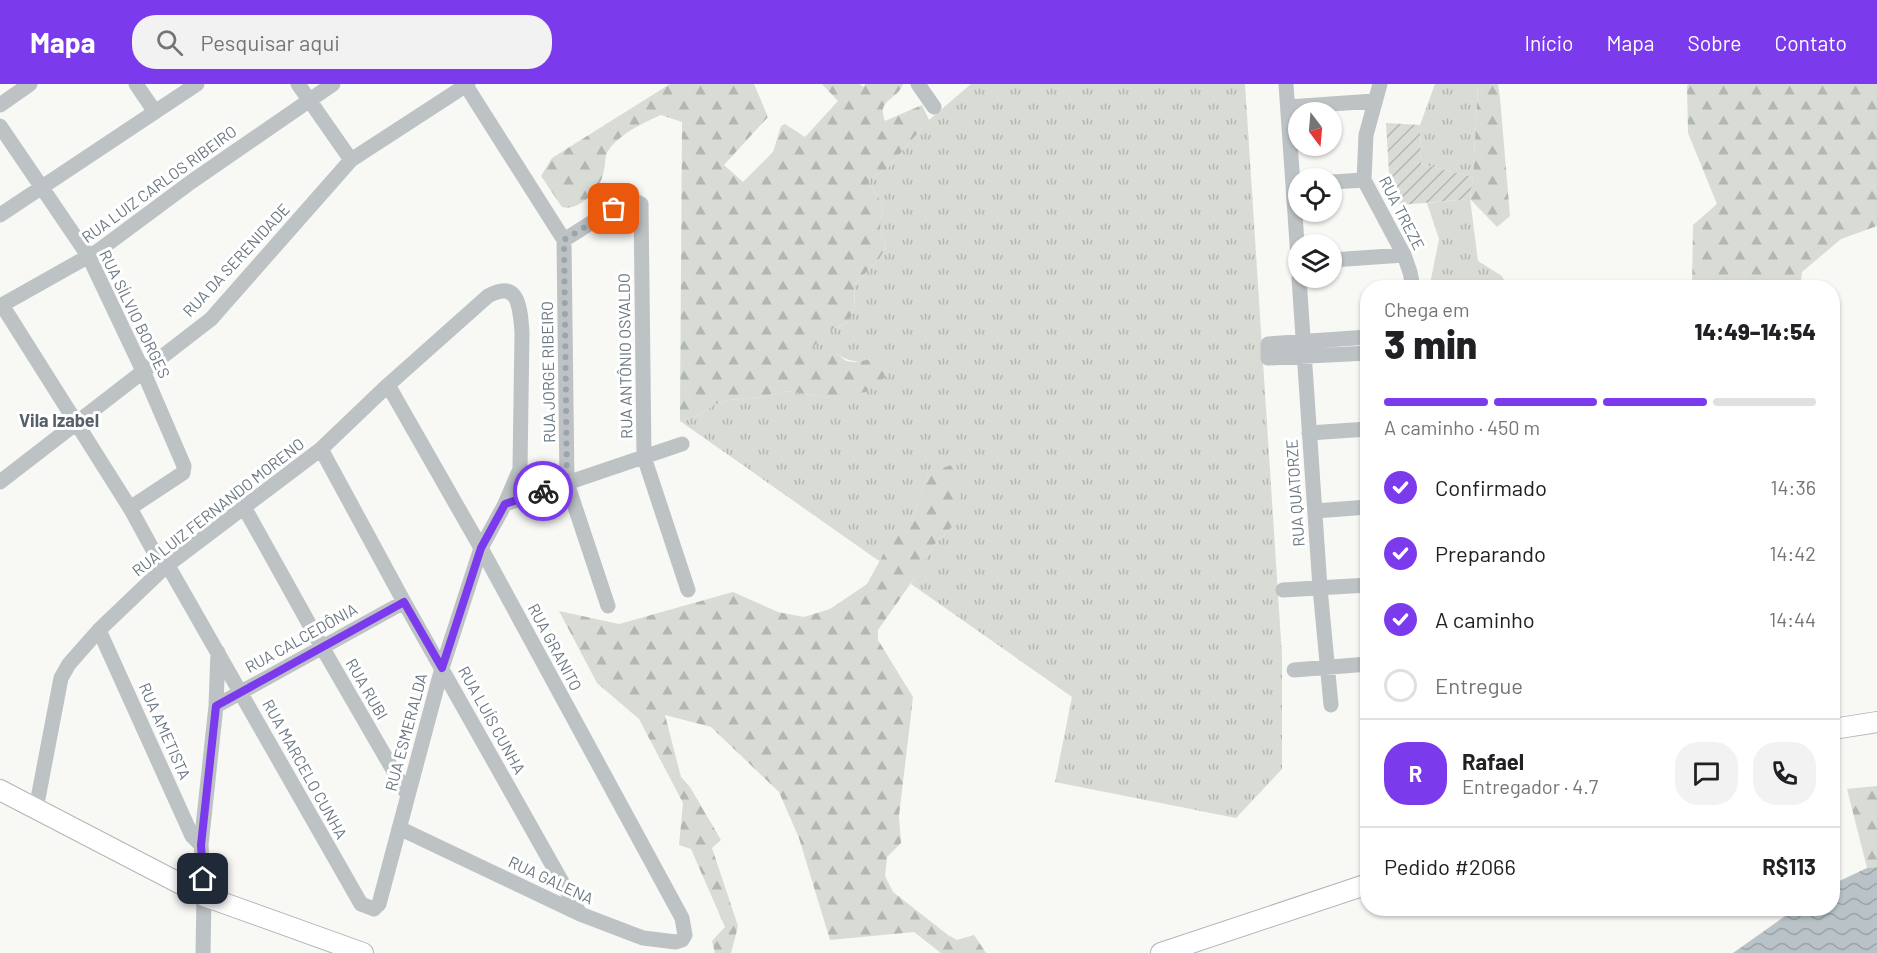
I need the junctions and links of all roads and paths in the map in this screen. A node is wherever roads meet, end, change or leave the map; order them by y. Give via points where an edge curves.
1 (30, 84) edge
2 (136, 84) edge
3 (197, 84) edge
4 (298, 84) edge
5 (333, 84) edge
6 (918, 84) edge
7 (1286, 84) edge
8 (1380, 84) edge
9 (466, 85) edge
10 (308, 100) junction
11 (1374, 101) junction
12 (1342, 103) edge
13 (0, 105) edge
14 (934, 107) dead end
15 (1288, 107) edge
16 (155, 112) junction
17 (0, 126) edge
18 (351, 160) junction
19 (1364, 180) junction
20 (1342, 181) edge
21 (41, 188) junction
22 (0, 215) edge
23 (564, 240) junction
24 (1404, 255) junction
25 (89, 256) junction
26 (1342, 259) edge
27 (1412, 280) edge
28 (1300, 288) edge
29 (508, 290) joint
30 (1, 305) edge
31 (1360, 338) edge
32 (1304, 349) junction
33 (1360, 352) edge
34 (144, 373) junction
35 (388, 385) junction
36 (77, 423) junction
37 (1360, 430) edge
38 (1309, 433) junction
39 (682, 444) dead end
40 (321, 449) junction
41 (644, 457) junction
42 (0, 482) edge
43 (567, 483) junction
44 (505, 504) junction
45 (244, 507) junction
46 (130, 508) junction
47 (1360, 508) edge
48 (1315, 511) junction
49 (481, 548) junction
50 (165, 567) junction
51 (1360, 586) edge
52 (1320, 588) junction
53 (688, 590) dead end
54 (1284, 590) dead end
55 (404, 602) junction
56 (608, 606) dead end
57 (99, 630) junction
58 (322, 647) junction
59 (218, 652) junction
60 (1360, 665) edge
61 (1327, 667) junction
62 (442, 668) junction
63 (1294, 670) dead end
64 (241, 692) junction
65 (1331, 705) dead end
66 (216, 706) junction
67 (1877, 722) edge
68 (1840, 728) edge
69 (0, 790) edge
70 (407, 794) junction
71 (36, 809) junction
72 (399, 828) junction
73 (201, 845) junction
74 (1360, 887) edge
75 (204, 896) junction
76 (374, 909) joint
77 (580, 914) junction
78 (685, 928) joint
79 (203, 953) edge
80 (363, 953) edge
81 (1161, 953) edge

1 - 13 street
2 - 16 street
3 - 16 street
4 - 10 street
5 - 10 street, RUA LUIZ CARLOS RIBEIRO
6 - 14 street
7 - 15 street
8 - 11 street, RUA TREZE
9 - 18 street, RUA DA SERENIDADE
9 - 23 street
10 - 18 street
10 - 25 street, RUA LUIZ CARLOS RIBEIRO
11 - 12 street
11 - 19 street, RUA TREZE via 1366,135
16 - 21 street
17 - 21 street, RUA SÍLVIO BORGES
18 - 34 street, RUA DA SERENIDADE via 211,319
19 - 20 street
19 - 24 street, RUA TREZE
21 - 22 street
21 - 25 street, RUA SÍLVIO BORGES
23 - 41 street, RUA ANTÔNIO OSVALDO via 630,198 641,204
23 - 43 street, RUA JORGE RIBEIRO
24 - 26 street
24 - 27 street, RUA TREZE
25 - 30 street, RUA LUIZ CARLOS RIBEIRO
25 - 34 street, RUA SÍLVIO BORGES
28 - 32 street, RUA QUATORZE
29 - 35 street, RUA LUIZ FERNANDO MORENO via 488,296
29 - 44 street, RUA ESMERALDA via 516,299 522,332 521,463
30 - 36 street, RUA MARCELO CUNHA
31 - 32 street
32 - 33 street
32 - 38 street, RUA QUATORZE
34 - 36 street, RUA DA SERENIDADE
34 - 46 street, RUA SÍLVIO BORGES via 184,469
35 - 40 street, RUA LUIZ FERNANDO MORENO
35 - 49 street, RUA GRANITO
36 - 42 street, RUA DA SERENIDADE
36 - 46 street, RUA MARCELO CUNHA
37 - 38 street
38 - 48 street, RUA QUATORZE
39 - 41 street
40 - 45 street, RUA LUIZ FERNANDO MORENO
40 - 55 street, RUA LUÍS CUNHA
41 - 43 street
41 - 53 street, RUA ANTÔNIO OSVALDO
43 - 44 street
43 - 56 street, RUA JORGE RIBEIRO
44 - 49 street, RUA ESMERALDA
45 - 50 street, RUA LUIZ FERNANDO MORENO
45 - 58 street, RUA RUBI
46 - 50 street, RUA MARCELO CUNHA
47 - 48 street
48 - 52 street, RUA QUATORZE
49 - 62 street, RUA ESMERALDA
49 - 78 street, RUA GRANITO
50 - 57 street, RUA LUIZ FERNANDO MORENO
50 - 59 street, RUA MARCELO CUNHA
51 - 52 street
52 - 54 street
52 - 61 street, RUA QUATORZE
55 - 58 street, RUA CALCEDÔNIA
55 - 62 street, RUA LUÍS CUNHA
57 - 71 street, RUA LUIZ FERNANDO MORENO via 61,678
57 - 73 street, RUA AMETISTA via 192,836
58 - 64 street, RUA CALCEDÔNIA
58 - 70 street, RUA RUBI
59 - 64 street, RUA MARCELO CUNHA
59 - 66 street
60 - 61 street
61 - 63 street
61 - 65 street, RUA QUATORZE
62 - 70 street, RUA ESMERALDA
62 - 77 street, RUA LUÍS CUNHA
64 - 66 street, RUA CALCEDÔNIA
64 - 76 street, RUA MARCELO CUNHA via 361,904
66 - 73 street
67 - 68 main road
69 - 71 main road
70 - 72 street, RUA ESMERALDA
71 - 75 main road
72 - 76 street, RUA ESMERALDA via 379,904
72 - 77 street, RUA GALENA
73 - 75 street
74 - 81 main road
75 - 79 street
75 - 80 main road
77 - 78 street, RUA GALENA via 643,938 670,943 682,940

